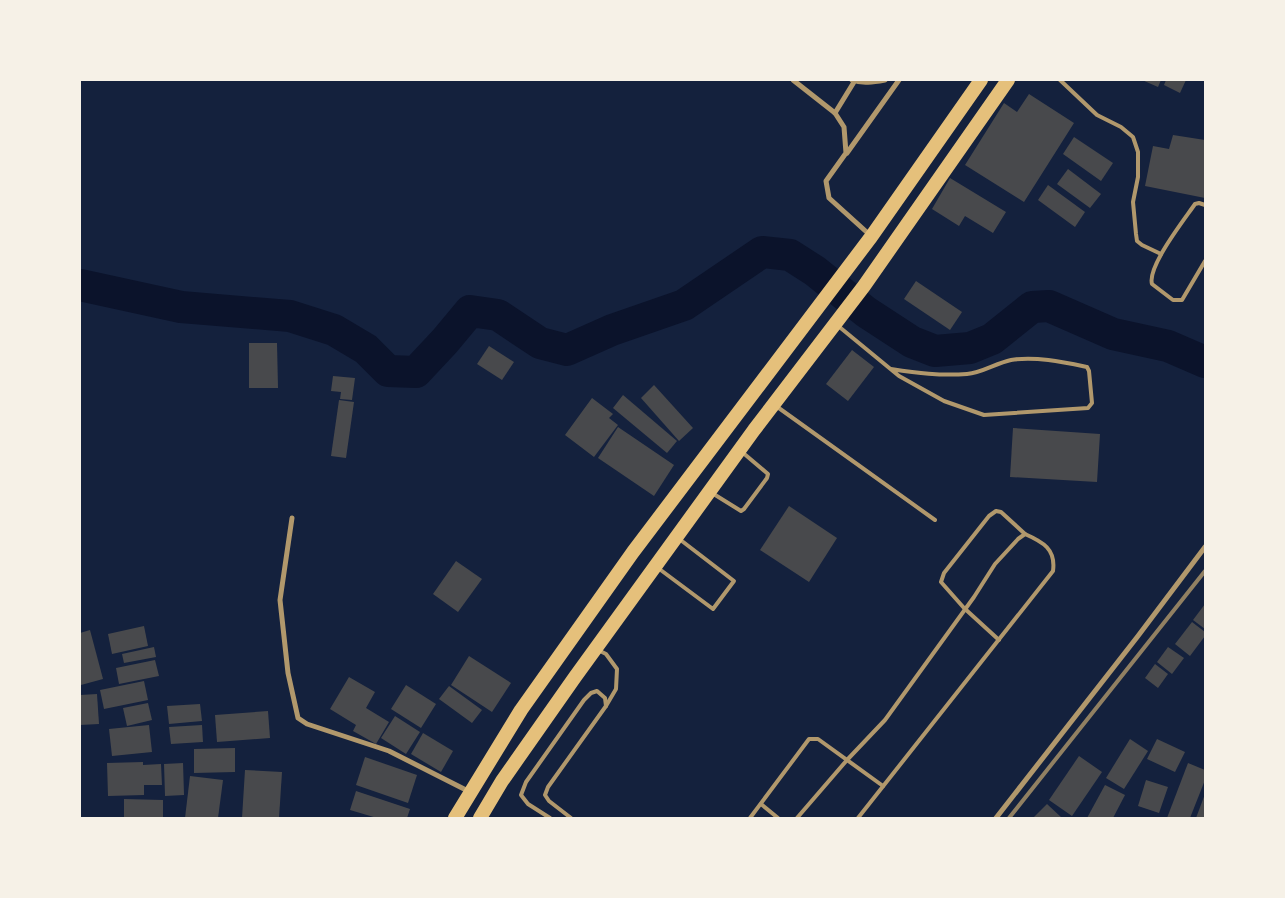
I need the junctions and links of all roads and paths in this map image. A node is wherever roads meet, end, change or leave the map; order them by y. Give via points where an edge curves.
1 (793, 80) edge
2 (885, 80) edge
3 (899, 80) edge
4 (980, 80) edge
5 (1008, 80) edge
6 (1060, 80) edge
7 (853, 81) edge
8 (835, 113) junction
9 (846, 153) junction
10 (1205, 205) edge
11 (871, 237) junction
12 (1161, 254) junction
13 (1205, 261) edge
14 (836, 324) junction
15 (891, 369) junction
16 (774, 404) junction
17 (740, 450) junction
18 (710, 491) junction
19 (292, 518) dead end
20 (936, 520) dead end
21 (1025, 534) junction
22 (676, 537) junction
23 (1205, 547) edge
24 (655, 566) junction
25 (964, 608) junction
26 (999, 640) junction
27 (596, 648) junction
28 (606, 706) junction
29 (847, 760) junction
30 (883, 786) junction
31 (471, 792) junction
32 (761, 804) junction
33 (455, 818) edge
34 (480, 818) edge
35 (550, 818) edge
36 (572, 818) edge
37 (750, 818) edge
38 (778, 818) edge
39 (797, 818) edge
40 (858, 818) edge
41 (996, 818) edge

1 - 8 street
2 - 7 street
3 - 9 street
4 - 11 highway
5 - 14 highway
6 - 12 lane via 1096,115 1133,137 1138,152 1133,202 1137,240
7 - 8 street
8 - 9 street via 844,127
9 - 11 street via 826,181 829,198
10 - 12 lane via 1195,204
11 - 31 highway via 633,552 520,710
12 - 13 lane via 1151,274 1152,284 1173,300 1182,300
14 - 15 lane
14 - 16 highway
15 - 15 lane via 930,376 970,374 1010,360 1030,359 1076,365 1087,367 1089,371 1092,403 1088,408 984,415 944,401
16 - 17 highway
16 - 20 lane
17 - 18 highway
17 - 18 lane via 768,474 744,509 736,510
18 - 22 highway
19 - 31 street via 280,600 288,673 298,718 389,751
21 - 25 lane via 995,564
21 - 25 lane via 1001,512 996,511 989,516 944,573 941,582
21 - 26 lane via 1049,548 1055,559 1053,571
22 - 24 highway
22 - 24 lane via 734,581 713,609
23 - 41 street
24 - 27 highway
25 - 26 lane
25 - 29 lane via 885,720
26 - 30 lane
27 - 28 lane via 606,654 617,669 616,689
27 - 34 highway via 502,781
28 - 35 lane via 605,698 597,691 591,692 526,782 521,794 528,804
28 - 36 lane via 545,795
29 - 30 lane
29 - 32 lane via 818,739 810,740
29 - 39 lane
30 - 40 lane
31 - 33 highway
32 - 37 lane
32 - 38 lane

